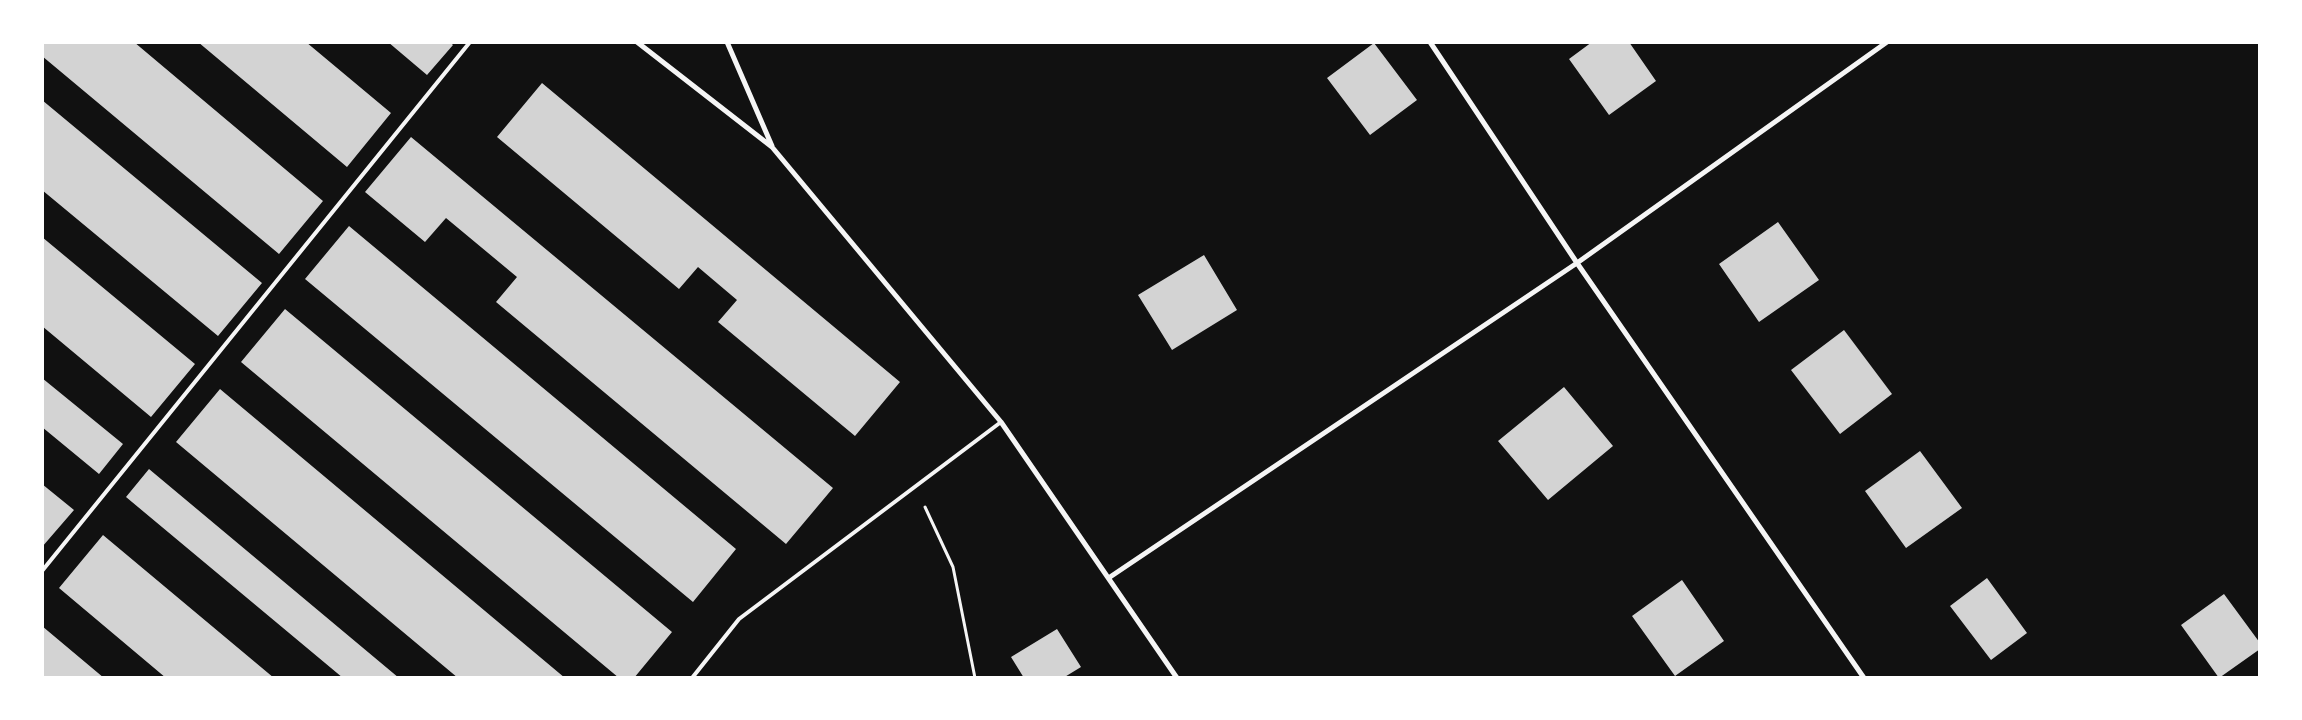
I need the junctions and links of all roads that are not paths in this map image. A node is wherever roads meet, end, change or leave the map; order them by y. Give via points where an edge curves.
1 (470, 42) edge
2 (637, 42) edge
3 (728, 42) edge
4 (1430, 42) edge
5 (1887, 42) edge
6 (772, 146) junction
7 (1577, 263) junction
8 (1001, 422) junction
9 (42, 571) edge
10 (1110, 577) junction
11 (692, 678) edge
12 (1177, 678) edge
13 (1864, 678) edge

1 - 9 lane
2 - 6 street
3 - 6 street
4 - 7 street
5 - 7 street
6 - 8 street
7 - 10 street
7 - 13 street
8 - 10 street
8 - 11 lane via 739,619
10 - 12 street

